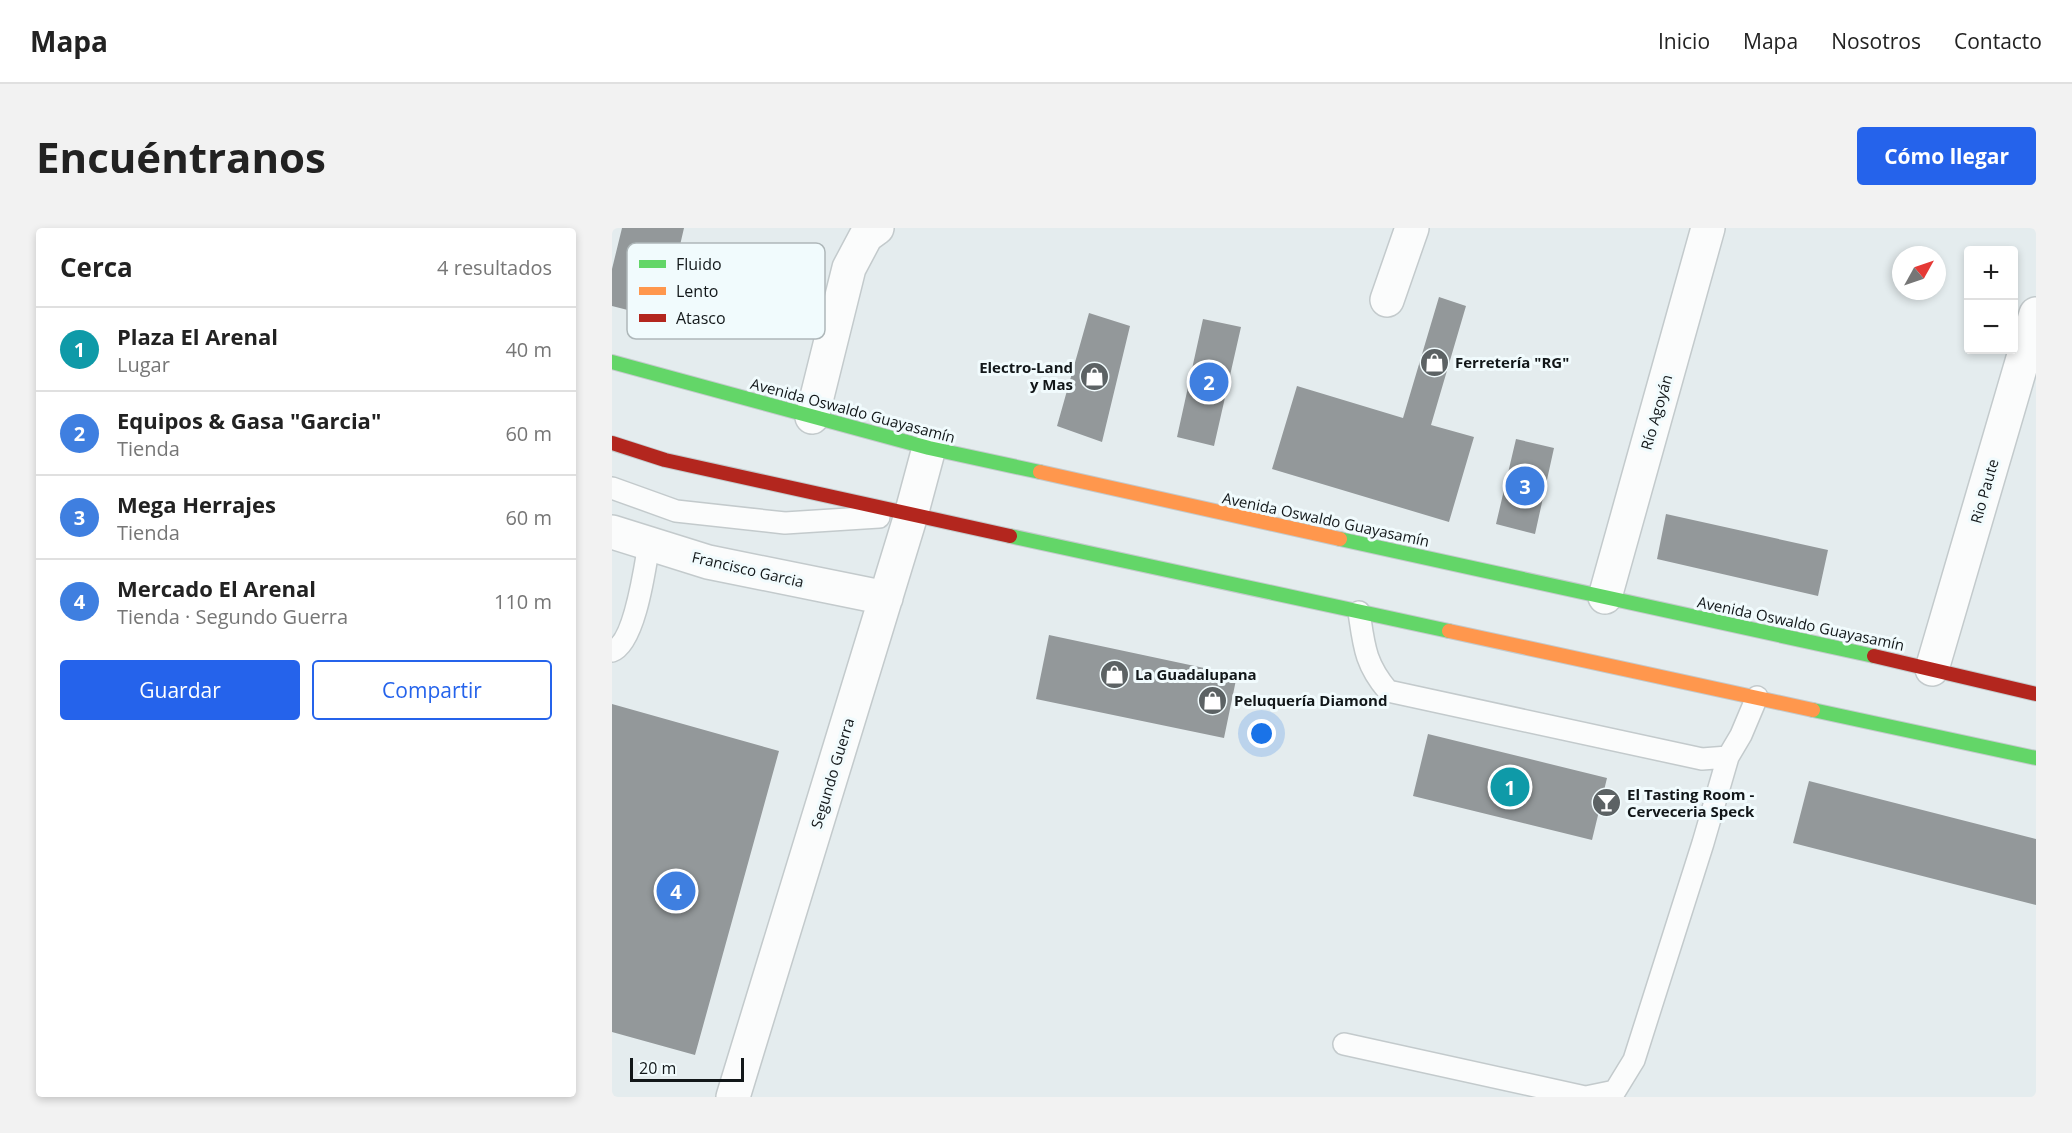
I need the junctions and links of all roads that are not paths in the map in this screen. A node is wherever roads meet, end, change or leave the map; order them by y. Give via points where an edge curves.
1 (878, 228) edge
2 (1412, 228) edge
3 (1708, 228) edge
4 (1387, 300) dead end
5 (2036, 314) edge
6 (612, 363) edge
7 (812, 417) junction
8 (612, 443) edge
9 (929, 448) junction
10 (612, 488) edge
11 (911, 515) junction
12 (612, 532) edge
13 (649, 544) junction
14 (1605, 597) junction
15 (886, 598) junction
16 (1359, 612) junction
17 (612, 651) edge
18 (1932, 669) junction
19 (2036, 694) edge
20 (1757, 697) junction
21 (1728, 757) junction
22 (2036, 758) edge
23 (1344, 1044) dead end
24 (733, 1097) edge
25 (1586, 1097) edge

1 - 7 street via 866,236 849,268
2 - 4 street
3 - 14 street, Río Agoyán
5 - 18 street, Rio Paute
6 - 7 main road, Avenida Oswaldo Guayasamín
7 - 9 main road, Avenida Oswaldo Guayasamín
8 - 11 main road via 665,460
9 - 11 street, Segundo Guerra
9 - 14 main road, Avenida Oswaldo Guayasamín
10 - 11 lane via 676,511 785,523
11 - 15 street, Segundo Guerra
11 - 16 main road
12 - 13 street, Francisco Garcia
13 - 15 street, Francisco Garcia via 708,562
13 - 17 lane via 628,630 624,641
14 - 18 main road, Avenida Oswaldo Guayasamín
15 - 24 street, Segundo Guerra
16 - 20 main road
16 - 21 lane via 1372,672 1388,691 1702,759
18 - 19 main road, Avenida Oswaldo Guayasamín
20 - 21 lane
20 - 22 main road
21 - 25 lane via 1634,1060 1615,1091
23 - 25 lane

